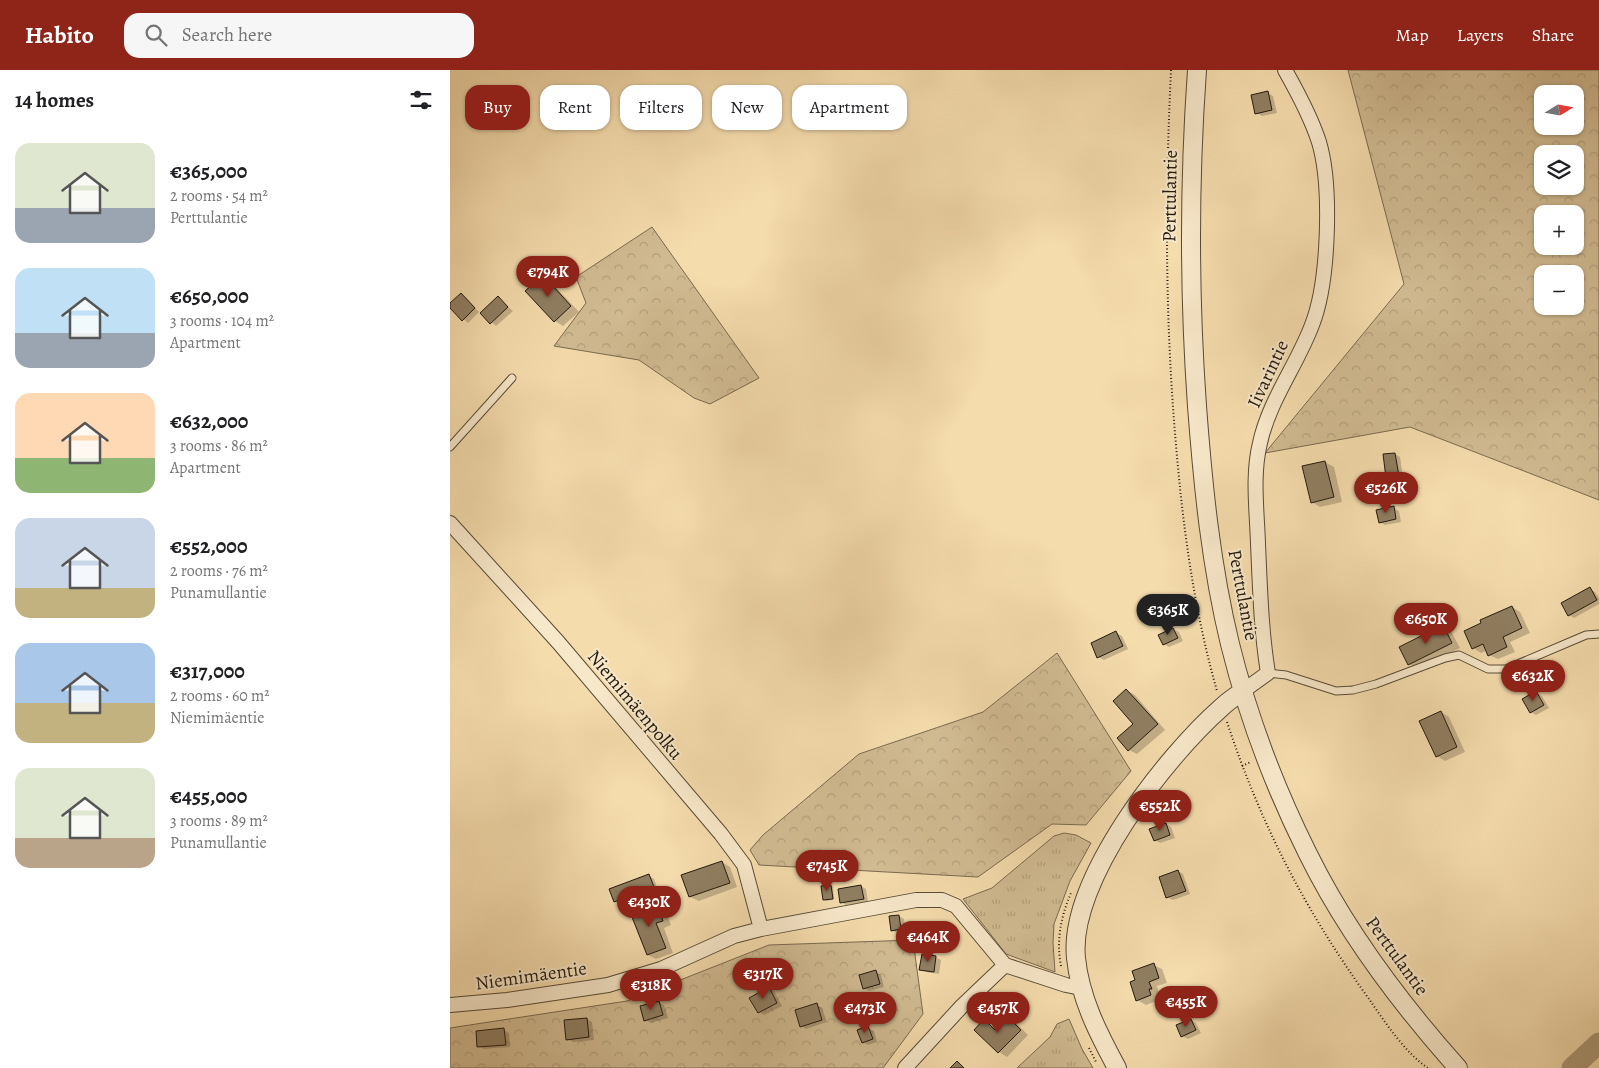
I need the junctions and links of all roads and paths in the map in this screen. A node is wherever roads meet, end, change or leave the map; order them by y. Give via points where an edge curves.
1 (1171, 70) edge
2 (1197, 70) edge
3 (1285, 70) edge
4 (512, 378) dead end
5 (450, 448) edge
6 (450, 523) edge
7 (1599, 634) edge
8 (1268, 672) junction
9 (1243, 691) junction
10 (1222, 706) junction
11 (1254, 761) dead end
12 (1242, 766) junction
13 (761, 929) junction
14 (1006, 965) junction
15 (1081, 988) junction
16 (450, 1005) edge
17 (905, 1068) edge
18 (1117, 1068) edge
19 (1428, 1068) edge
20 (1458, 1068) edge

1 - 10 path via 1166,232 1170,377 1190,570 1200,624
2 - 9 street, Perttulantie via 1190,253 1200,450 1213,557
3 - 8 street, Iivarintie via 1305,107 1318,141 1325,168 1327,196 1325,260 1312,324 1260,443 1256,497 1262,639
4 - 5 lane
6 - 13 street, Niemimäenpolku via 558,642 744,864
7 - 8 lane via 1586,635 1506,669 1488,669 1459,655 1353,690 1336,691
8 - 9 street
9 - 10 street
9 - 20 street, Perttulantie via 1256,732 1308,855 1383,976
10 - 12 path
10 - 15 street via 1139,801 1099,868 1087,894 1077,933 1076,957
11 - 12 path
12 - 19 path via 1271,835 1322,929 1380,1015
13 - 14 street, Niemimäentie via 916,900 942,900 956,906
13 - 16 street, Niemimäentie via 734,936 661,969 608,985
14 - 15 street
14 - 17 street via 962,1006
15 - 18 street via 1092,1019

